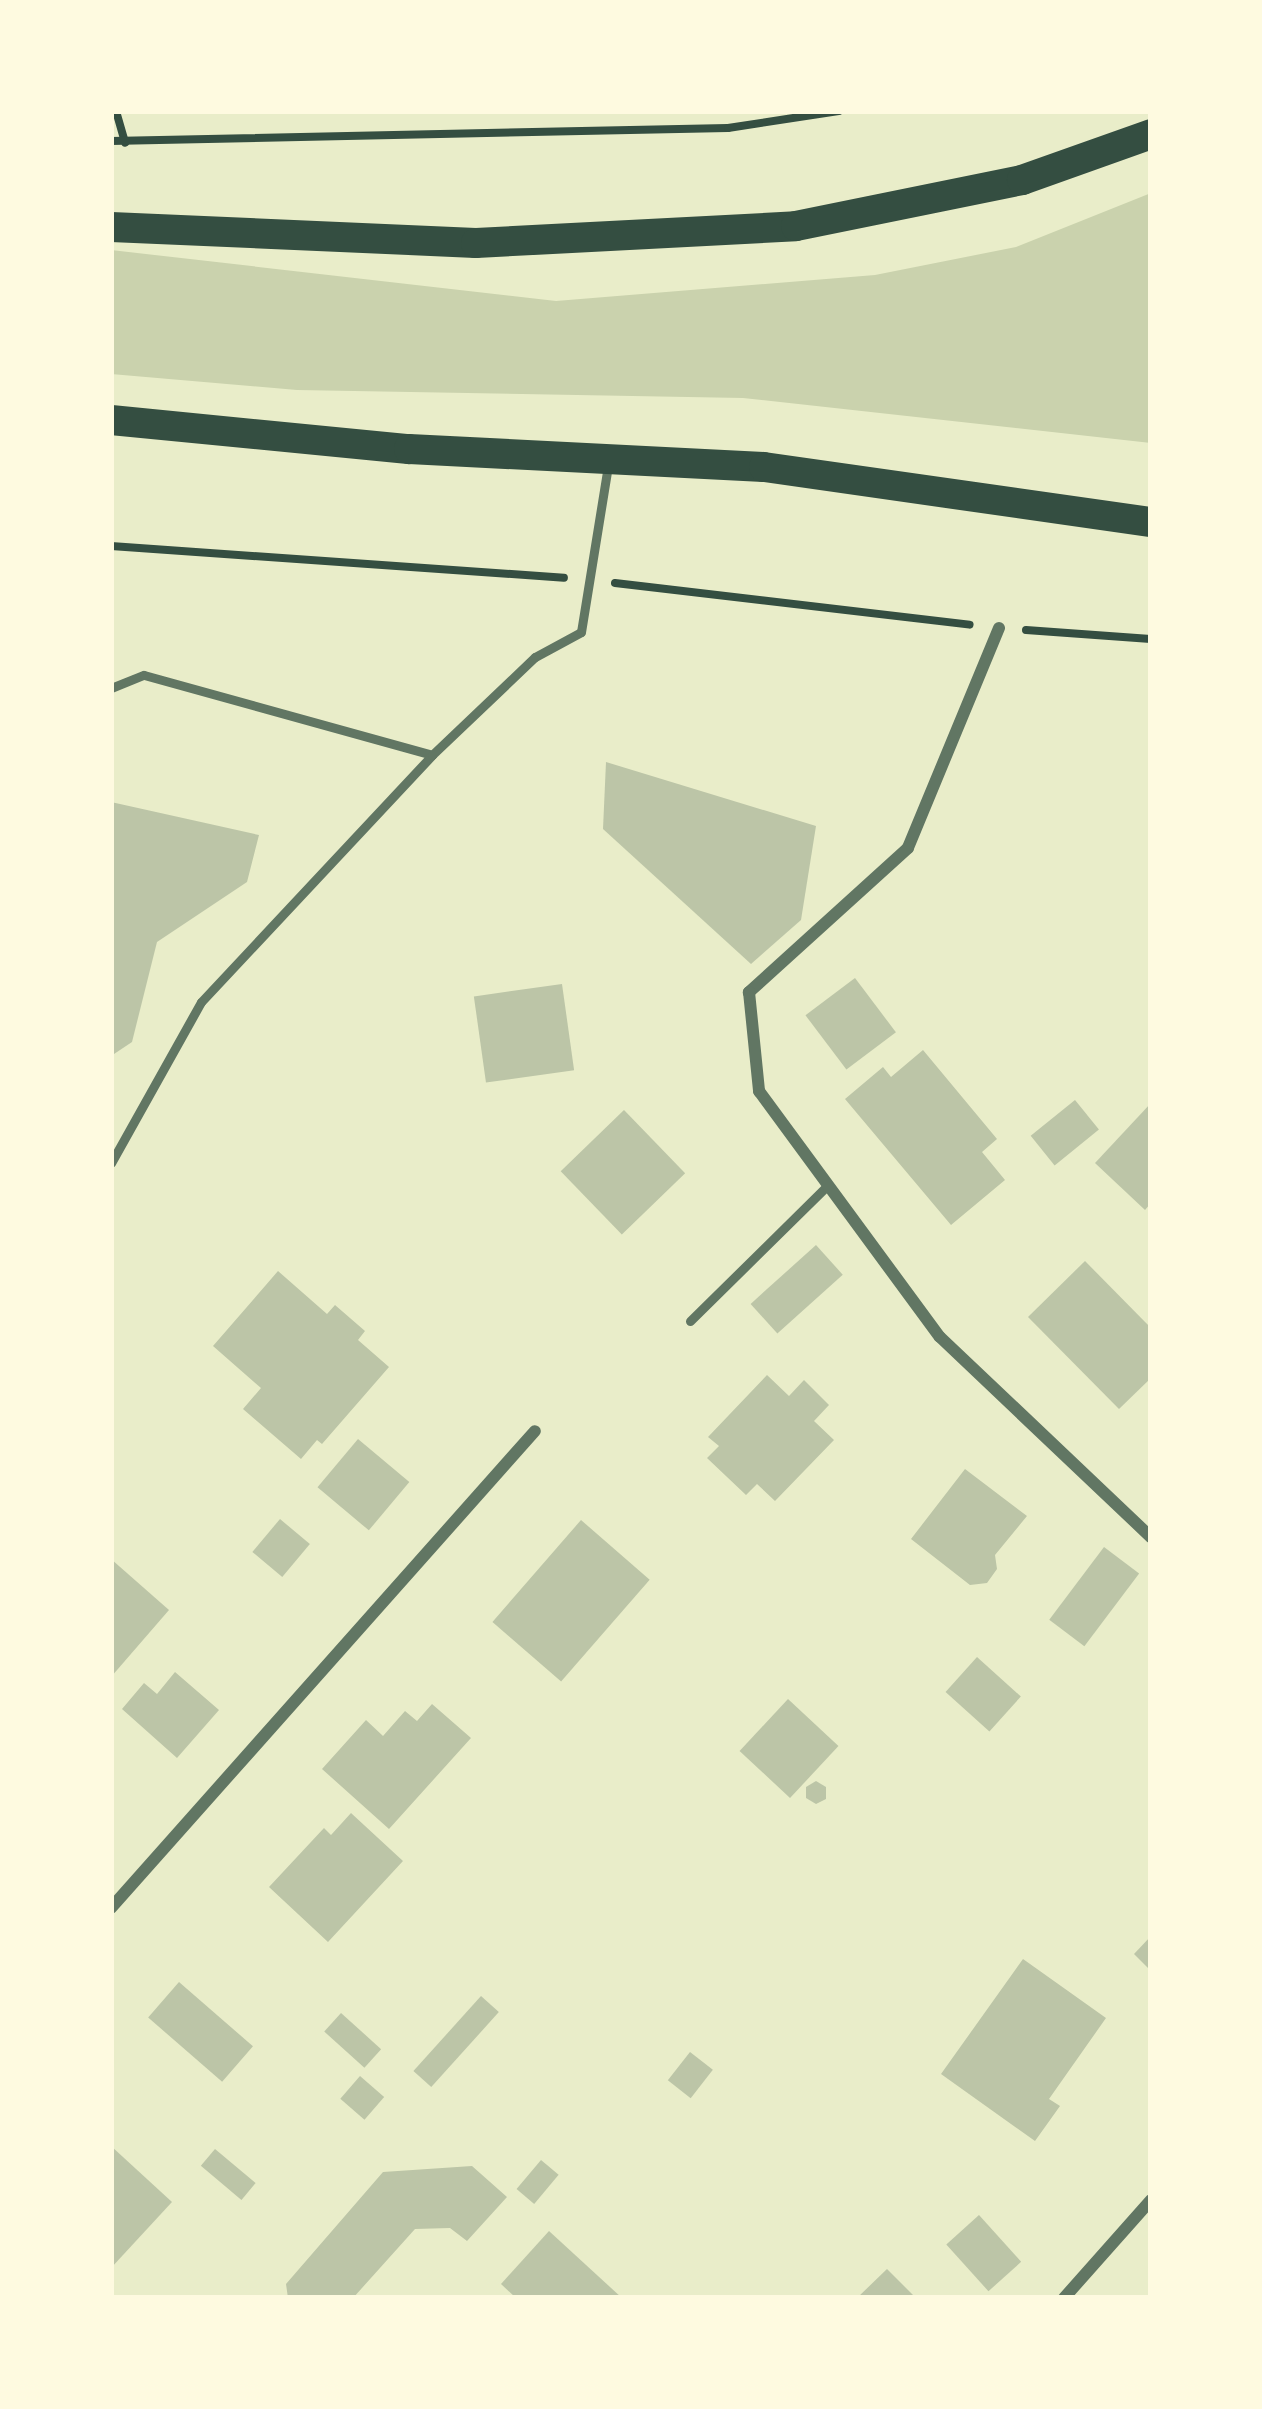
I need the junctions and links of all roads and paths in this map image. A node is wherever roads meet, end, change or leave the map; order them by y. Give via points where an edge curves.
1 (116, 111) edge
2 (839, 111) edge
3 (1151, 134) edge
4 (111, 141) edge
5 (125, 142) junction
6 (111, 227) edge
7 (111, 420) edge
8 (609, 459) junction
9 (1151, 522) edge
10 (111, 546) edge
11 (590, 580) junction
12 (999, 628) junction
13 (1151, 639) edge
14 (111, 688) edge
15 (433, 755) junction
16 (111, 1163) edge
17 (828, 1185) junction
18 (690, 1321) dead end
19 (535, 1431) dead end
20 (1151, 1537) edge
21 (111, 1908) edge
22 (1151, 2200) edge
23 (1064, 2298) edge

1 - 5 path
2 - 5 path via 728,128
3 - 6 main road via 1022,180 796,226 476,243
4 - 5 path
7 - 8 main road
8 - 9 main road via 764,467
8 - 11 lane
10 - 11 path
11 - 12 path
11 - 15 lane via 581,632 535,657
12 - 13 path
12 - 17 street via 908,848 749,992 759,1091
14 - 15 lane via 144,675
15 - 16 lane via 201,1002
17 - 18 lane
17 - 20 street via 940,1337
19 - 21 street
22 - 23 street

